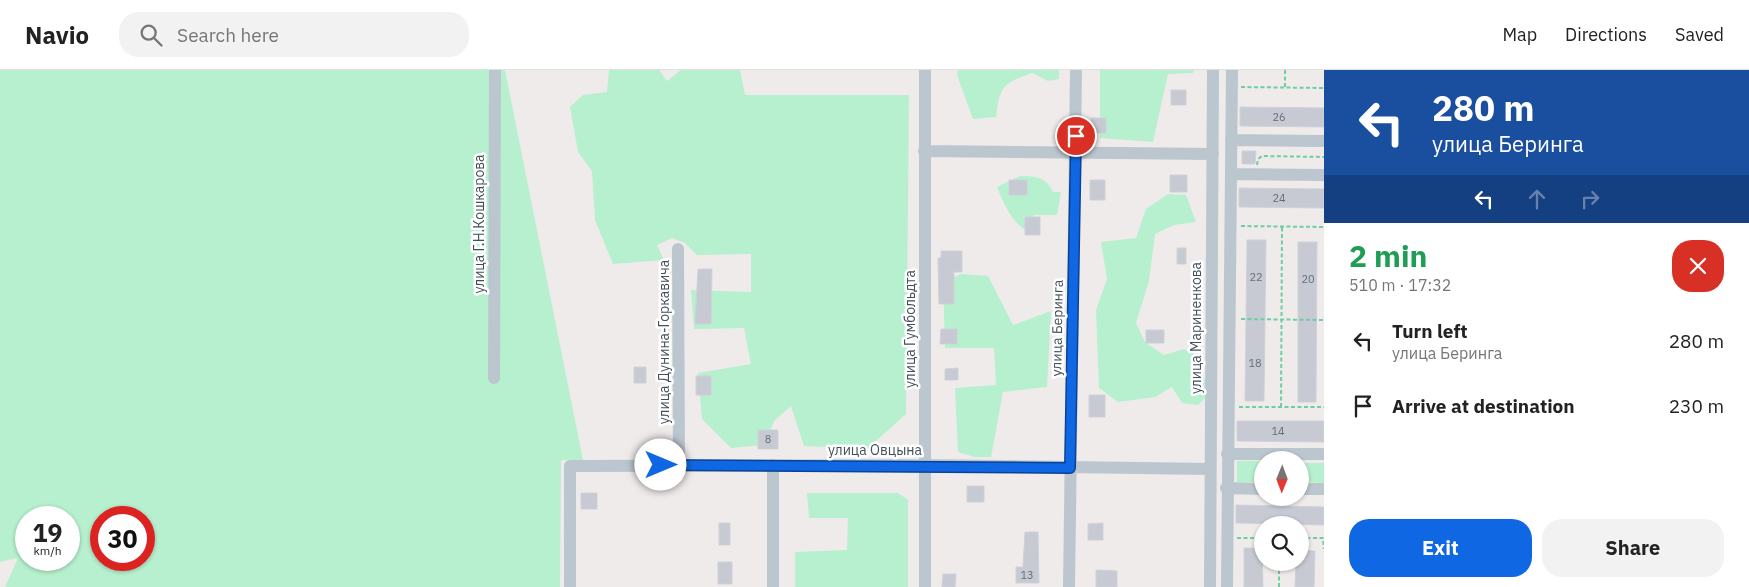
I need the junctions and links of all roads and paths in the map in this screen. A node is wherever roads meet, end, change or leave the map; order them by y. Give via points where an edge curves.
1 (494, 70) edge
2 (925, 70) edge
3 (1076, 70) edge
4 (1213, 70) edge
5 (1232, 70) edge
6 (1285, 70) edge
7 (1232, 87) junction
8 (1285, 87) junction
9 (1324, 88) edge
10 (1231, 140) junction
11 (1324, 141) edge
12 (924, 151) junction
13 (1076, 152) junction
14 (1213, 154) junction
15 (1324, 157) edge
16 (1231, 174) junction
17 (1248, 174) junction
18 (1324, 175) edge
19 (1230, 226) junction
20 (1282, 227) junction
21 (1324, 227) edge
22 (678, 249) dead end
23 (1228, 319) junction
24 (1281, 320) junction
25 (1324, 320) edge
26 (494, 378) dead end
27 (1227, 406) junction
28 (1281, 407) junction
29 (1324, 407) edge
30 (1226, 454) junction
31 (1324, 454) edge
32 (679, 465) junction
33 (773, 465) junction
34 (926, 465) junction
35 (1070, 468) junction
36 (1210, 469) junction
37 (1226, 488) junction
38 (1254, 489) edge
39 (1309, 489) edge
40 (1324, 489) edge
41 (1226, 538) junction
42 (1254, 538) edge
43 (1309, 538) edge
44 (1324, 549) edge
45 (1279, 571) edge
46 (570, 587) edge
47 (773, 587) edge
48 (925, 587) edge
49 (1069, 587) edge
50 (1210, 587) edge
51 (1227, 587) edge
52 (1279, 587) edge

1 - 26 street, улица Г.Н.Кошкарова
2 - 12 street, улица Гумбольдта
3 - 13 street, улица Беринга
4 - 14 street, улица Мариненкова
5 - 7 street
6 - 8 path
7 - 8 path
7 - 10 street
8 - 9 path
10 - 11 street
10 - 16 street
12 - 13 street
12 - 34 street, улица Гумбольдта
13 - 14 street
13 - 35 street, улица Беринга
14 - 36 street, улица Мариненкова
15 - 17 path via 1262,156 1257,165 1248,166
16 - 17 street
16 - 19 street
17 - 18 street
19 - 20 path
19 - 23 street
20 - 21 path
20 - 24 path
22 - 32 street, улица Дунина-Горкавича
23 - 24 path
23 - 27 street
24 - 25 path
24 - 28 path
27 - 28 path
27 - 30 street
28 - 29 path
30 - 31 street
30 - 37 street
32 - 33 street, улица Овцына
32 - 46 street, улица Овцына via 570,466
33 - 34 street, улица Овцына
33 - 47 street
34 - 35 street, улица Овцына
34 - 48 street, улица Гумбольдта
35 - 36 street, улица Овцына
35 - 49 street, улица Беринга
36 - 50 street, улица Мариненкова
37 - 38 street
37 - 41 street
39 - 40 street
41 - 42 path
41 - 51 street
43 - 44 path via 1323,538
45 - 52 path

